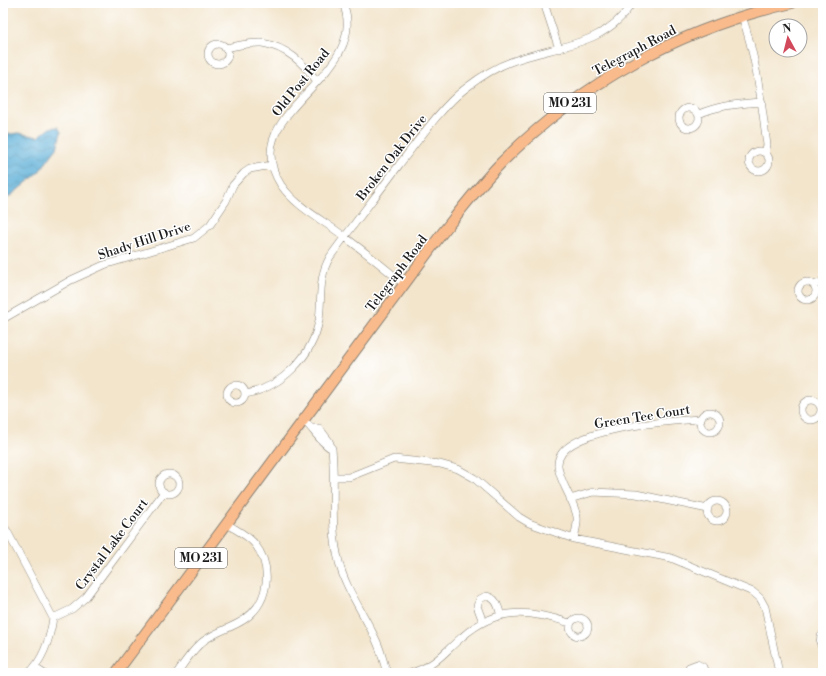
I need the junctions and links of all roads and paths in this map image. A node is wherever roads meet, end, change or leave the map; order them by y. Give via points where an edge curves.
1 (343, 3) edge
2 (544, 3) edge
3 (632, 3) edge
4 (792, 3) edge
5 (742, 16) junction
6 (225, 48) dead end
7 (559, 49) junction
8 (316, 81) junction
9 (762, 102) junction
10 (699, 114) dead end
11 (765, 153) dead end
12 (272, 165) junction
13 (344, 236) junction
14 (823, 280) edge
15 (404, 284) junction
16 (815, 285) dead end
17 (3, 319) edge
18 (245, 394) dead end
19 (701, 419) dead end
20 (303, 420) junction
21 (334, 477) junction
22 (164, 492) dead end
23 (570, 499) junction
24 (708, 509) dead end
25 (227, 524) junction
26 (3, 526) edge
27 (574, 538) junction
28 (501, 616) junction
29 (53, 618) junction
30 (483, 622) junction
31 (570, 624) dead end
32 (823, 635) edge
33 (823, 651) edge
34 (32, 670) edge
35 (43, 673) edge
36 (116, 673) edge
37 (177, 673) edge
38 (387, 673) edge
39 (410, 673) edge
40 (686, 673) edge
41 (705, 673) edge
42 (779, 673) edge

1 - 8 street, Old Post Road via 348,22 347,36 336,60
2 - 7 street
3 - 7 street, Broken Oak Drive via 608,29 594,38
4 - 5 main road, Telegraph Road / MO 231
5 - 9 street via 754,52
5 - 15 main road, Telegraph Road / MO 231 via 692,34 645,56 596,85 550,119 517,147 481,184
6 - 8 street via 262,43 296,57
7 - 13 street, Broken Oak Drive via 513,61 488,72 465,89 424,132
8 - 12 street, Old Post Road via 283,119 274,135
9 - 10 street via 721,106
9 - 11 street
12 - 13 street, Old Post Road via 291,197
12 - 17 street, Shady Hill Drive via 250,169 244,173 232,185 226,201 210,225 194,238 104,265 71,280
13 - 15 street, Old Post Road
13 - 18 street, Broken Oak Drive via 323,272 318,322 308,348 285,375 256,392
14 - 16 street
15 - 20 main road, Telegraph Road / MO 231
19 - 23 street, Green Tee Court via 620,428 593,434 575,442 562,453 558,464
20 - 21 street via 312,428 315,435 332,449
20 - 25 main road, Telegraph Road / MO 231
21 - 27 street via 349,477 394,458 440,464 474,478 529,523
21 - 38 street via 334,538 339,563 379,646
22 - 29 street, Crystal Lake Court via 86,597 72,609
23 - 24 street via 593,492 636,494
23 - 27 street, Green Tee Court via 577,518
25 - 36 main road, Telegraph Road / MO 231
25 - 37 street via 254,543 264,560 267,570 264,595 252,614 201,643
26 - 29 street
27 - 42 street via 671,558 753,592 765,607
28 - 30 street
28 - 30 street via 497,602 493,597 486,596 480,599 477,606
28 - 31 street via 527,612
29 - 34 street via 46,646
30 - 39 street via 461,637 436,661
32 - 33 street via 820,642
34 - 35 street
40 - 41 street via 689,666 696,664 703,667

